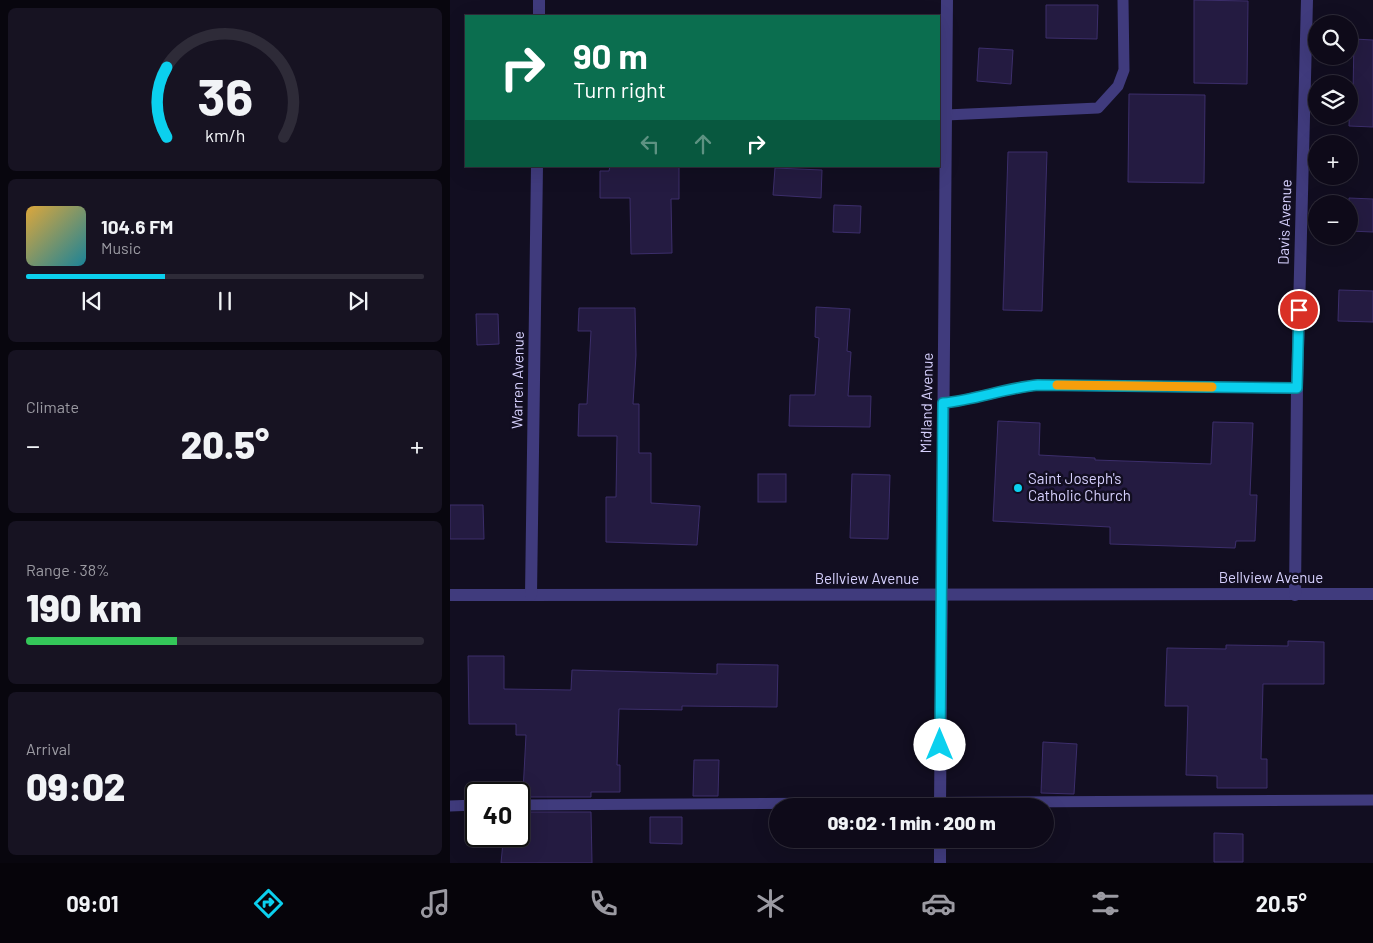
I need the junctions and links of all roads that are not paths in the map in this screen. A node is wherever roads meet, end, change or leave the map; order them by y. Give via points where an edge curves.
1 (539, 0) edge
2 (947, 0) edge
3 (1123, 0) edge
4 (1307, 0) edge
5 (539, 15) edge
6 (946, 115) junction
7 (537, 167) edge
8 (1297, 388) junction
9 (943, 403) junction
10 (1295, 594) junction
11 (1373, 594) edge
12 (450, 595) edge
13 (531, 595) junction
14 (940, 596) junction
15 (940, 798) edge
16 (1373, 800) edge
17 (1054, 803) edge
18 (769, 804) edge
19 (465, 805) edge
20 (530, 805) edge
21 (450, 806) edge
22 (940, 848) edge
23 (940, 863) edge

1 - 5 street
2 - 6 street, Midland Avenue
3 - 6 lane via 1124,70 1118,86 1098,108
4 - 8 street, Davis Avenue
6 - 9 street, Midland Avenue
7 - 13 street, Warren Avenue
8 - 9 lane via 1038,385
8 - 10 street, Davis Avenue
9 - 14 street, Midland Avenue
10 - 11 street, Bellview Avenue
10 - 14 street, Bellview Avenue
12 - 13 street, Bellview Avenue
13 - 14 street, Bellview Avenue
14 - 15 street, Midland Avenue
16 - 17 lane
18 - 20 lane
19 - 21 lane
22 - 23 street

